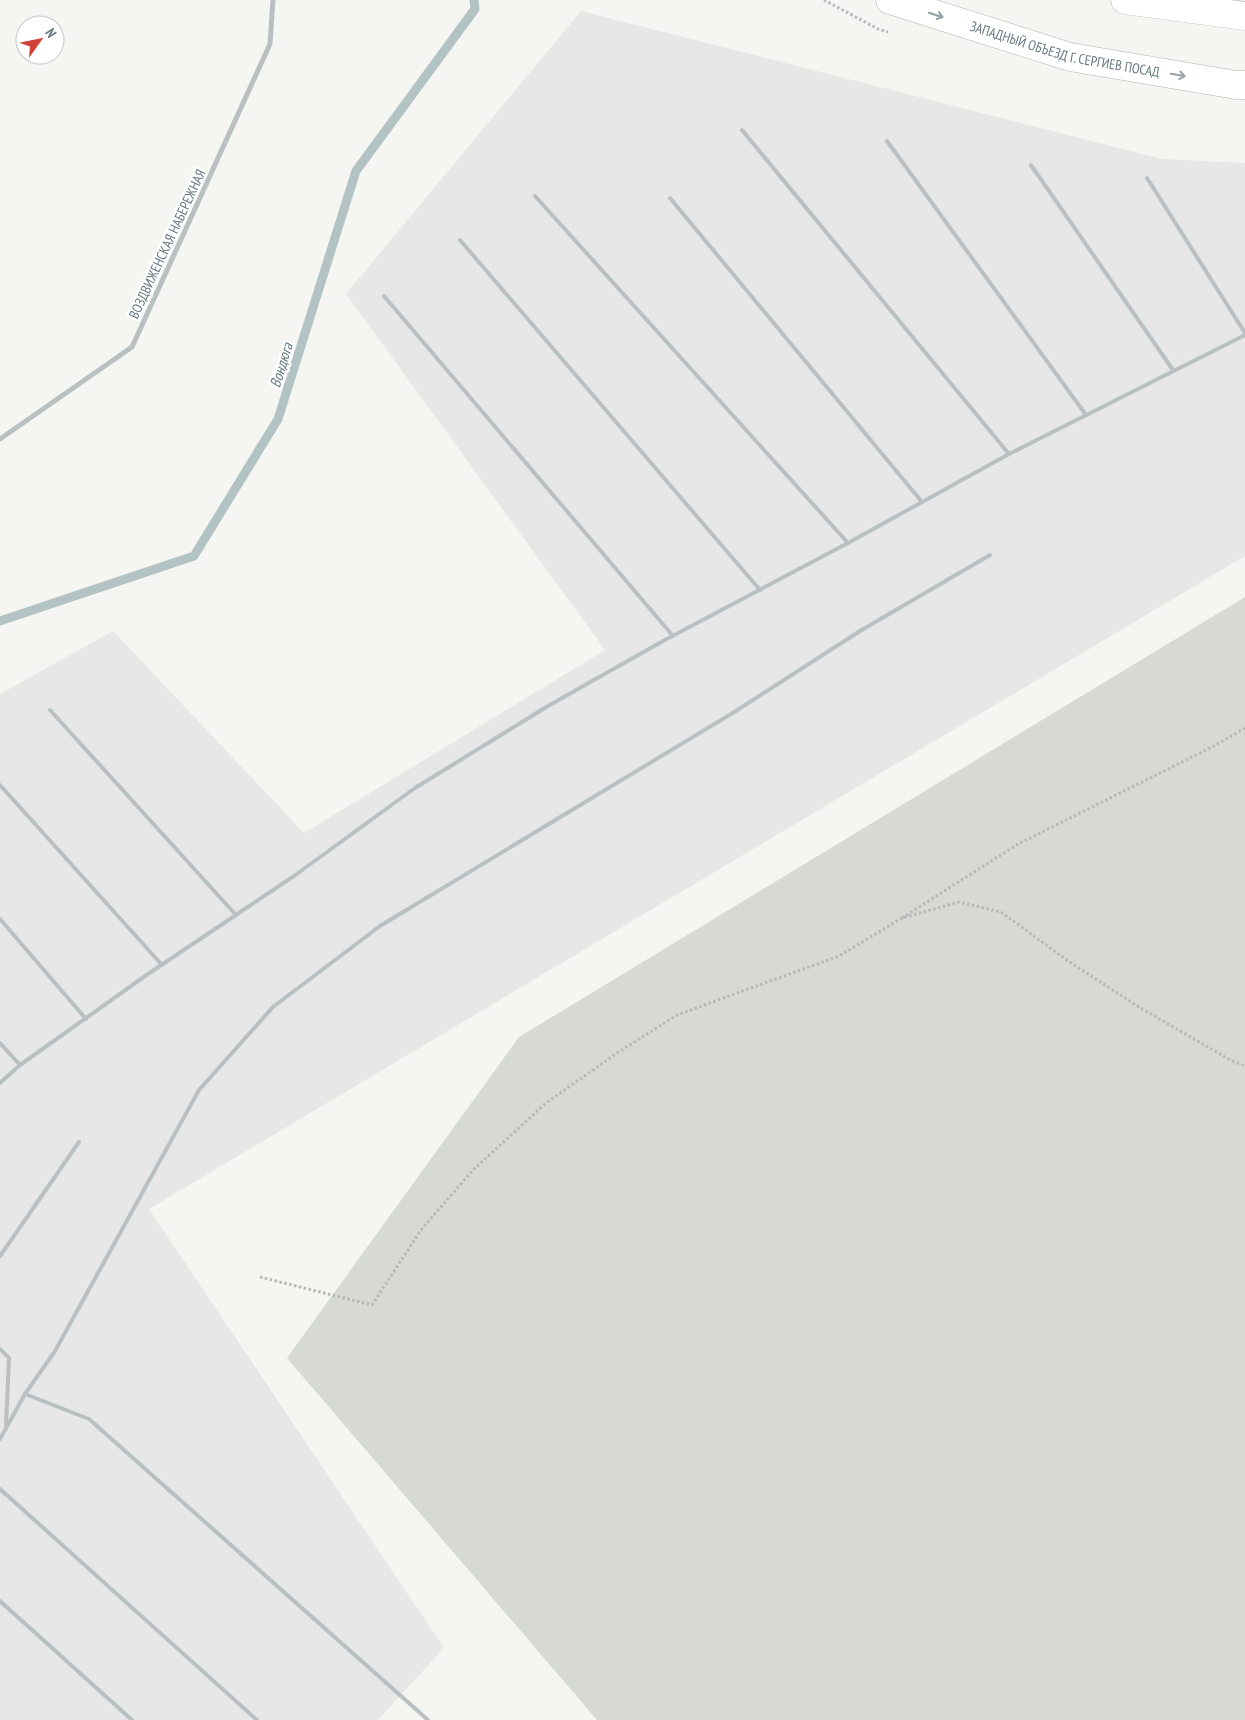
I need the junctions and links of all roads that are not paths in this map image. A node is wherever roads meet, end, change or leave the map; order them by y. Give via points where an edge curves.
1 (274, 0) edge
2 (890, 0) edge
3 (1124, 0) edge
4 (1245, 16) edge
5 (1245, 85) edge
6 (742, 130) dead end
7 (887, 141) dead end
8 (1031, 165) dead end
9 (1147, 178) dead end
10 (535, 196) dead end
11 (670, 198) dead end
12 (460, 240) dead end
13 (384, 296) dead end
14 (1245, 334) edge
15 (1173, 370) junction
16 (1086, 415) junction
17 (0, 439) edge
18 (1009, 454) junction
19 (922, 502) junction
20 (848, 543) junction
21 (990, 555) dead end
22 (760, 590) junction
23 (673, 636) junction
24 (50, 710) dead end
25 (0, 785) edge
26 (236, 915) junction
27 (0, 919) edge
28 (162, 965) junction
29 (86, 1019) junction
30 (0, 1043) edge
31 (20, 1066) junction
32 (0, 1083) edge
33 (79, 1142) dead end
34 (0, 1256) edge
35 (0, 1349) edge
36 (25, 1394) junction
37 (6, 1428) junction
38 (0, 1439) edge
39 (0, 1489) edge
40 (0, 1600) edge
41 (132, 1720) edge
42 (257, 1720) edge
43 (428, 1720) edge

1 - 17 street, ВОЗДВИЖЕНСКАЯ НАБЕРЕЖНАЯ via 270,44 132,347
2 -> 5 main road, ЗАПАДНЫЙ ОБЪЕЗД Г. СЕРГИЕВ ПОСАД via 1070,57
3 - 4 main road
6 - 18 lane
7 - 16 lane
8 - 15 lane
9 - 14 lane
10 - 20 lane
11 - 19 lane
12 - 22 lane
13 - 23 lane
14 - 15 lane
15 - 16 lane
16 - 18 lane
18 - 19 lane
19 - 20 lane
20 - 22 lane
21 - 36 lane via 860,631 731,714 380,926 273,1007 199,1090 55,1351
22 - 23 lane
23 - 26 lane via 548,706 415,788
24 - 26 lane
25 - 28 lane
26 - 28 lane
27 - 29 lane
28 - 29 lane
29 - 31 lane
30 - 31 lane
31 - 32 lane
33 - 34 lane
35 - 37 lane via 9,1358
36 - 37 lane
36 - 43 lane via 89,1419
37 - 38 lane
39 - 42 lane
40 - 41 lane

